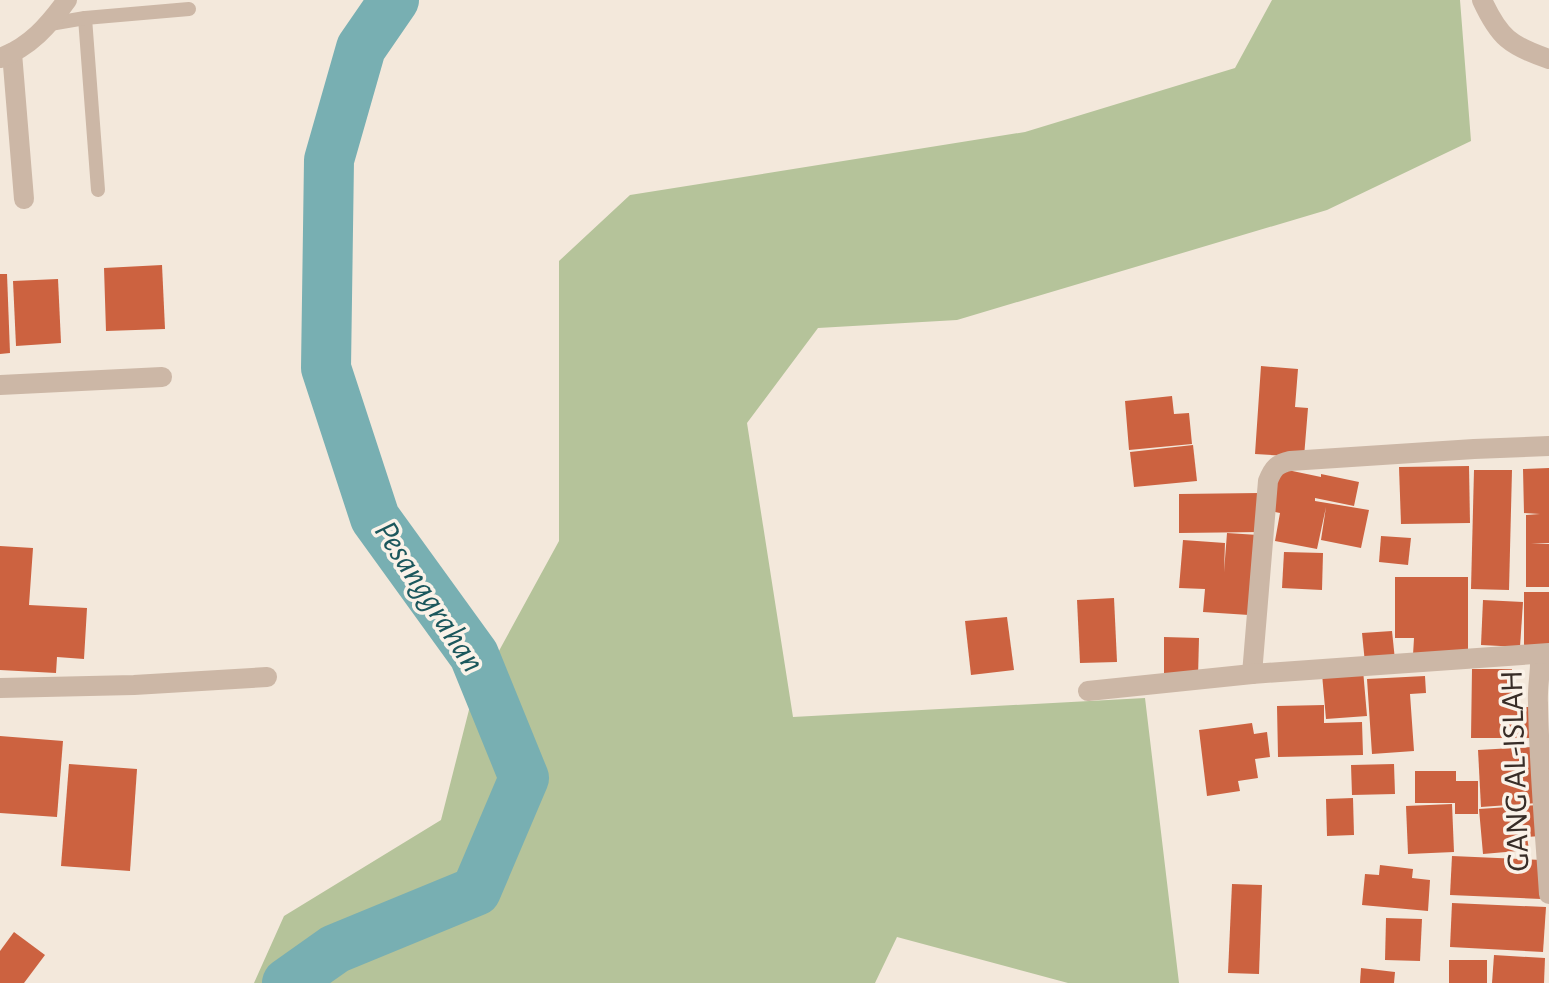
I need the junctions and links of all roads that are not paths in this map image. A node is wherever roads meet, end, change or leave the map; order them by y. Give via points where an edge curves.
1 (67, 0) edge
2 (1482, 0) edge
3 (189, 9) dead end
4 (85, 18) junction
5 (50, 24) junction
6 (6, 56) edge
7 (1549, 59) edge
8 (98, 190) dead end
9 (24, 199) dead end
10 (162, 377) dead end
11 (0, 385) edge
12 (1549, 446) edge
13 (1545, 654) edge
14 (1252, 674) junction
15 (267, 677) dead end
16 (0, 688) edge
17 (1088, 691) dead end
18 (1549, 894) edge

1 - 5 street
2 - 7 street via 1493,24 1509,40
3 - 4 lane
4 - 5 lane
4 - 8 lane
5 - 6 street
6 - 9 street
10 - 11 street
12 - 14 street via 1277,464 1268,481
13 - 14 street
13 - 18 street, GANG AL-ISLAH via 1538,684
14 - 17 street
15 - 16 street

